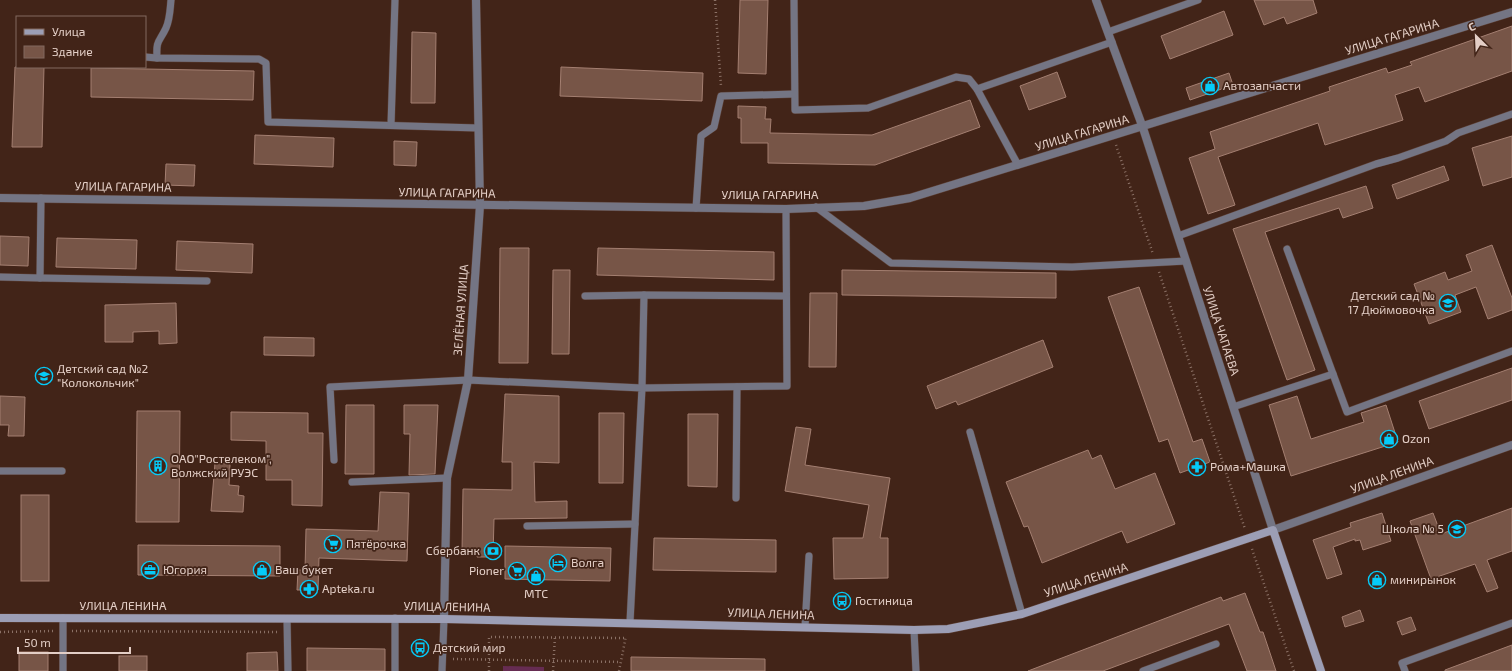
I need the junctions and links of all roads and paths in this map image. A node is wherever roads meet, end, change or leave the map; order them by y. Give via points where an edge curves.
1 (171, 0) edge
2 (395, 0) edge
3 (476, 0) edge
4 (716, 0) edge
5 (794, 0) edge
6 (1096, 0) edge
7 (1198, 0) edge
8 (1186, 2) edge
9 (1512, 12) edge
10 (1108, 32) junction
11 (1112, 42) junction
12 (146, 57) edge
13 (157, 58) junction
14 (977, 89) junction
15 (794, 94) junction
16 (721, 96) junction
17 (1512, 114) edge
18 (391, 125) junction
19 (478, 128) junction
20 (1142, 128) junction
21 (1113, 136) junction
22 (1018, 165) junction
23 (0, 198) edge
24 (41, 198) junction
25 (480, 205) junction
26 (816, 207) junction
27 (696, 208) junction
28 (786, 209) junction
29 (1178, 236) junction
30 (1287, 249) dead end
31 (1186, 261) junction
32 (1156, 262) junction
33 (0, 277) edge
34 (40, 278) junction
35 (207, 281) dead end
36 (585, 296) dead end
37 (644, 296) junction
38 (786, 296) junction
39 (1512, 351) edge
40 (1333, 374) junction
41 (468, 380) junction
42 (737, 387) junction
43 (642, 388) junction
44 (1233, 407) junction
45 (970, 432) dead end
46 (1512, 445) edge
47 (334, 460) dead end
48 (62, 471) dead end
49 (0, 472) edge
50 (447, 478) junction
51 (352, 482) dead end
52 (736, 498) dead end
53 (635, 524) junction
54 (527, 526) dead end
55 (1273, 530) junction
56 (1248, 538) junction
57 (808, 556) dead end
58 (1022, 614) junction
59 (0, 618) edge
60 (63, 618) junction
61 (395, 618) junction
62 (287, 619) junction
63 (444, 619) junction
64 (630, 622) junction
65 (1512, 623) edge
66 (805, 627) junction
67 (914, 630) junction
68 (63, 631) junction
69 (0, 632) edge
70 (288, 632) junction
71 (555, 636) junction
72 (626, 638) junction
73 (1216, 644) dead end
74 (442, 659) junction
75 (489, 660) junction
76 (554, 660) junction
77 (621, 662) junction
78 (63, 671) edge
79 (288, 671) edge
80 (395, 671) edge
81 (442, 671) edge
82 (489, 671) edge
83 (553, 671) edge
84 (619, 671) edge
85 (916, 671) edge
86 (1143, 671) edge
87 (1294, 671) edge
88 (1321, 671) edge
89 (1405, 671) edge

1 - 13 lane via 166,29 156,43
2 - 18 lane
3 - 19 street, ЗЕЛЁНАЯ УЛИЦА
4 - 16 path
5 - 15 lane
6 - 10 street, УЛИЦА ЧАПАЕВА
7 - 8 lane
8 - 10 lane
9 - 20 street, УЛИЦА ГАГАРИНА
10 - 11 street, УЛИЦА ЧАПАЕВА
11 - 14 lane
11 - 20 street, УЛИЦА ЧАПАЕВА
12 - 13 lane
13 - 18 lane via 259,59 266,63 268,122
14 - 15 lane via 969,79 956,77 868,108 795,110
14 - 22 lane
15 - 16 lane
16 - 27 lane via 714,127 701,136
17 - 29 lane via 1458,133 1446,141 1405,156 1376,164
18 - 19 lane
19 - 25 street, ЗЕЛЁНАЯ УЛИЦА
20 - 21 street, УЛИЦА ГАГАРИНА
20 - 29 street, УЛИЦА ЧАПАЕВА
21 - 22 street, УЛИЦА ГАГАРИНА
21 - 32 path
22 - 26 street, УЛИЦА ГАГАРИНА via 910,198 864,206
23 - 24 street, УЛИЦА ГАГАРИНА
24 - 25 street, УЛИЦА ГАГАРИНА
24 - 34 lane
25 - 27 street, УЛИЦА ГАГАРИНА
25 - 41 street, ЗЕЛЁНАЯ УЛИЦА
26 - 28 street, УЛИЦА ГАГАРИНА
26 - 32 lane via 891,263 1072,267
27 - 28 street, УЛИЦА ГАГАРИНА
28 - 38 lane
29 - 31 street, УЛИЦА ЧАПАЕВА
30 - 40 lane
31 - 32 lane
31 - 44 street, УЛИЦА ЧАПАЕВА
32 - 56 path
33 - 34 lane
34 - 35 lane
36 - 37 lane
37 - 38 lane
37 - 43 lane
38 - 42 lane via 787,386
39 - 40 lane via 1347,412
40 - 44 lane
41 - 43 lane
41 - 47 lane via 330,387
41 - 50 street, ЗЕЛЁНАЯ УЛИЦА
42 - 43 lane
42 - 52 lane
43 - 53 lane
44 - 55 street, УЛИЦА ЧАПАЕВА
45 - 58 lane
46 - 55 street, УЛИЦА ЛЕНИНА
48 - 49 lane
50 - 51 lane
50 - 63 street, ЗЕЛЁНАЯ УЛИЦА
53 - 54 lane
53 - 64 lane
55 - 56 main road, УЛИЦА ЛЕНИНА
55 - 88 main road, УЛИЦА ЧАПАЕВА
56 - 58 main road, УЛИЦА ЛЕНИНА
56 - 87 path
57 - 66 lane
58 - 67 main road, УЛИЦА ЛЕНИНА via 948,629
59 - 60 main road, УЛИЦА ЛЕНИНА
60 - 62 main road, УЛИЦА ЛЕНИНА
60 - 68 lane
61 - 62 main road, УЛИЦА ЛЕНИНА
61 - 63 main road, УЛИЦА ЛЕНИНА
61 - 80 lane
62 - 70 lane
63 - 64 main road, УЛИЦА ЛЕНИНА
63 - 74 lane
64 - 66 main road, УЛИЦА ЛЕНИНА
64 - 72 path
65 - 89 lane via 1402,663
66 - 67 main road, УЛИЦА ЛЕНИНА
67 - 85 lane
68 - 69 path
68 - 70 path
68 - 78 lane
70 - 79 lane
71 - 72 path
71 - 75 path via 489,637
71 - 76 path
72 - 77 path
73 - 86 lane
74 - 75 path
74 - 81 lane
75 - 76 path
75 - 82 path
76 - 77 path
76 - 83 path
77 - 84 path

